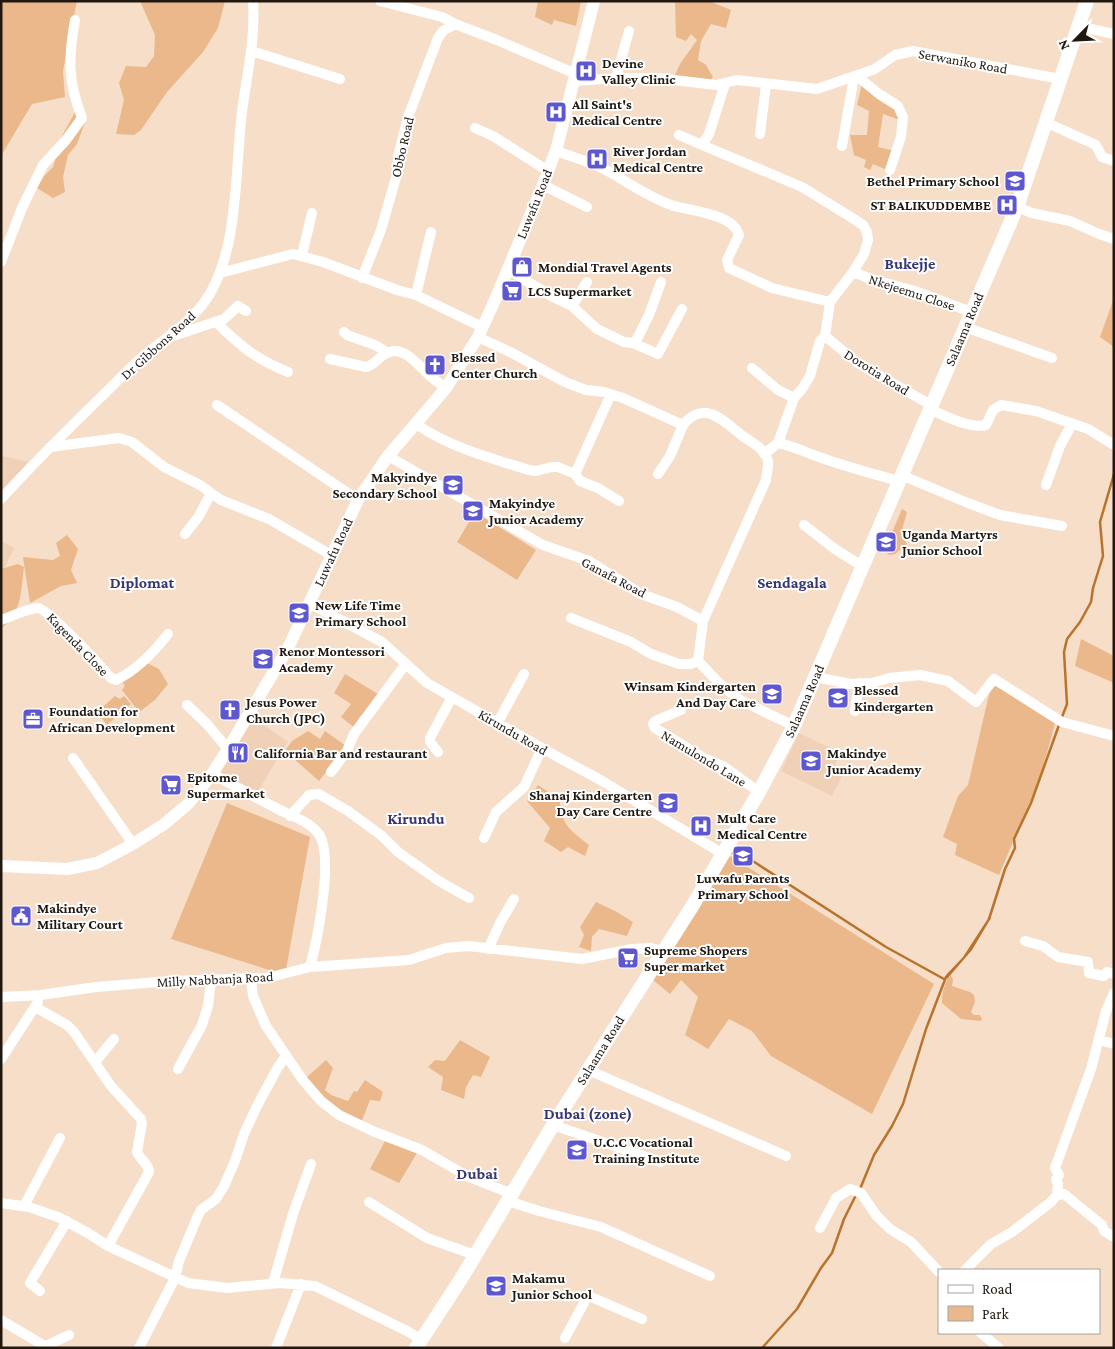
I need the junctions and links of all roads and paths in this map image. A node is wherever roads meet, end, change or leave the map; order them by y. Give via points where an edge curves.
1 (253, 1) edge
2 (380, 1) edge
3 (594, 1) edge
4 (1087, 1) edge
5 (75, 20) dead end
6 (455, 24) junction
7 (1078, 26) junction
8 (629, 32) dead end
9 (1114, 34) edge
10 (252, 51) junction
11 (576, 77) junction
12 (855, 77) junction
13 (616, 78) junction
14 (1060, 78) junction
15 (340, 79) dead end
16 (725, 84) junction
17 (766, 85) junction
18 (1045, 122) junction
19 (475, 128) dead end
20 (760, 134) dead end
21 (679, 135) dead end
22 (702, 145) junction
23 (842, 146) dead end
24 (556, 151) junction
25 (1114, 161) edge
26 (890, 170) dead end
27 (548, 171) junction
28 (543, 185) junction
29 (586, 207) dead end
30 (1017, 207) junction
31 (312, 213) dead end
32 (431, 232) dead end
33 (1114, 239) edge
34 (302, 256) junction
35 (1, 262) edge
36 (507, 269) junction
37 (853, 272) junction
38 (220, 273) junction
39 (362, 278) junction
40 (587, 282) dead end
41 (662, 282) dead end
42 (416, 295) junction
43 (830, 302) junction
44 (572, 306) junction
45 (682, 308) dead end
46 (246, 311) dead end
47 (971, 312) junction
48 (216, 322) junction
49 (965, 327) junction
50 (344, 332) dead end
51 (480, 332) junction
52 (825, 336) junction
53 (167, 338) junction
54 (633, 343) junction
55 (388, 353) junction
56 (330, 358) dead end
57 (1052, 358) dead end
58 (752, 368) dead end
59 (288, 372) dead end
60 (446, 388) junction
61 (611, 394) junction
62 (794, 398) junction
63 (217, 405) dead end
64 (930, 407) junction
65 (416, 424) junction
66 (1072, 424) junction
67 (682, 425) junction
68 (778, 443) junction
69 (1114, 445) edge
70 (50, 447) junction
71 (764, 454) junction
72 (388, 456) junction
73 (575, 474) junction
74 (658, 474) dead end
75 (900, 478) junction
76 (1046, 485) dead end
77 (211, 493) junction
78 (1, 499) edge
79 (358, 500) junction
80 (619, 501) dead end
81 (804, 525) dead end
82 (1062, 526) dead end
83 (185, 534) dead end
84 (331, 555) junction
85 (862, 566) junction
86 (309, 603) junction
87 (571, 618) dead end
88 (1, 620) edge
89 (703, 621) junction
90 (168, 634) dead end
91 (698, 661) junction
92 (406, 665) junction
93 (524, 674) dead end
94 (814, 677) junction
95 (859, 683) junction
96 (452, 697) junction
97 (187, 705) dead end
98 (681, 710) dead end
99 (855, 711) dead end
100 (498, 722) junction
101 (794, 726) junction
102 (1114, 736) edge
103 (542, 748) junction
104 (228, 749) junction
105 (438, 752) dead end
106 (73, 758) dead end
107 (331, 772) dead end
108 (212, 774) junction
109 (759, 792) junction
110 (290, 816) junction
111 (484, 838) dead end
112 (133, 844) junction
113 (723, 854) junction
114 (1, 866) edge
115 (470, 898) dead end
116 (514, 898) dead end
117 (1025, 941) dead end
118 (488, 949) junction
119 (663, 951) junction
120 (310, 968) junction
121 (1114, 974) edge
122 (250, 980) junction
123 (212, 981) junction
124 (1114, 993) edge
125 (41, 995) junction
126 (1, 997) edge
127 (35, 1007) junction
128 (114, 1038) dead end
129 (1099, 1040) junction
130 (1114, 1044) edge
131 (286, 1056) junction
132 (1, 1059) edge
133 (95, 1062) junction
134 (178, 1069) dead end
135 (588, 1070) junction
136 (553, 1125) junction
137 (60, 1138) dead end
138 (786, 1156) dead end
139 (661, 1162) dead end
140 (311, 1164) dead end
141 (1057, 1195) junction
142 (510, 1198) junction
143 (1, 1202) edge
144 (369, 1202) dead end
145 (24, 1206) junction
146 (66, 1221) junction
147 (820, 1228) dead end
148 (1114, 1237) edge
149 (108, 1246) junction
150 (475, 1255) junction
151 (966, 1269) edge
152 (938, 1271) edge
153 (710, 1276) dead end
154 (175, 1278) junction
155 (273, 1284) junction
156 (301, 1284) junction
157 (40, 1290) dead end
158 (642, 1319) dead end
159 (1, 1320) edge
160 (982, 1334) edge
161 (69, 1335) dead end
162 (565, 1338) dead end
163 (419, 1344) edge
164 (47, 1347) edge
165 (139, 1348) edge
166 (276, 1348) edge
167 (999, 1348) edge

1 - 10 street, Dr Gibbons Road
2 - 6 street via 442,17
3 - 11 street, Luwafu Road
4 - 7 main road, Salaama Road
5 - 35 street via 70,46 70,73 82,118 43,165
6 - 11 street
6 - 39 street, Obbo Road via 438,38 408,117 381,230
7 - 9 street
7 - 14 main road, Salaama Road
8 - 13 street
10 - 15 street
10 - 38 street, Dr Gibbons Road via 241,119 231,226
11 - 13 street, Serwaniko Road
11 - 24 street, Luwafu Road
12 - 14 street, Serwaniko Road via 896,55 913,51
12 - 17 street, Serwaniko Road via 817,90
12 - 23 street
12 - 26 street via 898,106 903,117 901,137
13 - 16 street, Serwaniko Road
14 - 18 main road, Salaama Road
16 - 17 street, Serwaniko Road via 737,80
16 - 22 street via 709,134
17 - 20 street
18 - 25 street via 1096,145 1102,157
18 - 30 main road, Salaama Road
19 - 27 street
21 - 22 street
22 - 37 street via 802,186 862,225 868,240
24 - 27 street, Luwafu Road
24 - 43 street via 596,165 673,206 724,219 739,235 727,260 729,268 772,288
27 - 28 street, Luwafu Road
28 - 29 street
28 - 36 street, Luwafu Road
30 - 33 street via 1070,220
30 - 47 main road, Salaama Road
31 - 34 street
32 - 42 street
34 - 38 street via 285,255
34 - 39 street
36 - 44 street
36 - 51 street, Luwafu Road
37 - 43 street
37 - 47 street, Nkejeemu Close
38 - 53 street, Dr Gibbons Road via 202,306
39 - 42 street
40 - 44 street
41 - 54 street
42 - 51 street
43 - 52 street
44 - 54 street via 597,329
45 - 54 street via 658,354
46 - 48 street via 238,306
47 - 49 main road, Salaama Road
48 - 53 street
48 - 59 street via 246,350 267,364
49 - 57 street
49 - 64 main road, Salaama Road
50 - 55 street
51 - 60 street, Luwafu Road
51 - 61 street via 565,382
52 - 62 street via 820,341 810,376
52 - 64 street, Dorotia Road via 859,364
53 - 70 street, Dr Gibbons Road
55 - 56 street via 366,368
55 - 60 street via 410,357
58 - 62 street via 778,390
60 - 65 street, Luwafu Road
61 - 67 street
61 - 73 street
62 - 68 street
63 - 79 street
64 - 66 street, Dorotia Road via 980,426 986,425 994,410 1001,405 1036,411
64 - 75 main road, Salaama Road
65 - 72 street, Luwafu Road
65 - 73 street via 437,437 480,455 529,470 558,467
66 - 69 street via 1088,429
66 - 76 street
67 - 71 street via 700,412 709,413 728,422
67 - 74 street via 670,456
68 - 71 street
68 - 75 street via 857,470
70 - 77 street via 119,438 127,440
70 - 78 street, Dr Gibbons Road
71 - 89 street via 768,461 766,480
72 - 79 street, Luwafu Road
72 - 89 street, Ganafa Road via 543,545 589,561 641,594
73 - 80 street via 580,481
75 - 82 street via 1000,515
75 - 85 main road, Salaama Road
77 - 83 street
77 - 84 street via 269,519
79 - 84 street, Luwafu Road
81 - 85 street
84 - 86 street, Luwafu Road
85 - 94 main road, Salaama Road
86 - 92 street, Kirundu Road via 382,642
86 - 104 street, Luwafu Road via 288,648
87 - 91 street via 679,664
88 - 90 street, Kagenda Close via 36,608 44,609 116,680 142,662
89 - 91 street
91 - 101 street via 740,700
92 - 96 street, Kirundu Road via 427,683
92 - 107 street via 354,734 347,751
93 - 100 street
94 - 95 street
94 - 101 main road, Salaama Road
95 - 99 street
95 - 102 street via 920,675 948,681 976,702 994,679 1060,721
96 - 100 street, Kirundu Road
96 - 105 street via 430,738
97 - 104 street
98 - 109 street, Namulondo Lane via 655,721 654,728 723,766
100 - 103 street, Kirundu Road
101 - 109 main road, Salaama Road
103 - 111 street via 524,787 496,812
103 - 113 street, Kirundu Road
104 - 108 street, Luwafu Road
106 - 112 street
108 - 110 street
108 - 112 street, Luwafu Road via 180,811
109 - 113 main road, Salaama Road
110 - 115 street via 309,795 319,794 348,811 432,876
110 - 120 street via 315,830 324,845 321,918
112 - 114 street, Luwafu Road via 97,863 67,869
113 - 119 main road, Salaama Road
116 - 118 street
117 - 121 street via 1043,946 1058,957 1088,962 1089,973
118 - 119 street, Milly Nabbanja Road via 582,959 642,948
118 - 120 street, Milly Nabbanja Road via 454,947 409,960
119 - 135 main road, Salaama Road
120 - 122 street, Milly Nabbanja Road
122 - 123 street, Milly Nabbanja Road
122 - 131 street via 261,1016
123 - 125 street, Milly Nabbanja Road via 128,984
123 - 134 street via 202,1025
124 - 129 street
125 - 126 street, Milly Nabbanja Road
125 - 127 street
127 - 132 street
127 - 133 street via 67,1025
128 - 133 street
129 - 130 street
129 - 141 street via 1055,1168 1059,1175 1056,1179
131 - 142 street via 302,1080 339,1115 422,1150
131 - 154 street via 257,1106 224,1186 197,1218
133 - 149 street via 111,1086 141,1119 137,1152 149,1167
135 - 136 main road, Salaama Road
135 - 138 street
136 - 139 street
136 - 142 main road, Salaama Road
137 - 145 street
140 - 155 street
141 - 148 street via 1064,1194
141 - 151 street via 1012,1232 991,1244
142 - 150 main road, Salaama Road
142 - 153 street via 538,1211 601,1227
143 - 145 street
144 - 150 street via 427,1238
145 - 146 street
146 - 149 street
146 - 157 street via 30,1283
147 - 152 street via 836,1198 850,1189 861,1193 876,1215 890,1229 911,1242
149 - 154 street
150 - 163 main road, Salaama Road
154 - 155 street via 198,1285 227,1288
154 - 165 street
155 - 156 street
156 - 163 street via 315,1286 407,1331
156 - 166 street
158 - 162 street via 589,1296
159 - 164 street
160 - 167 street
161 - 164 street

